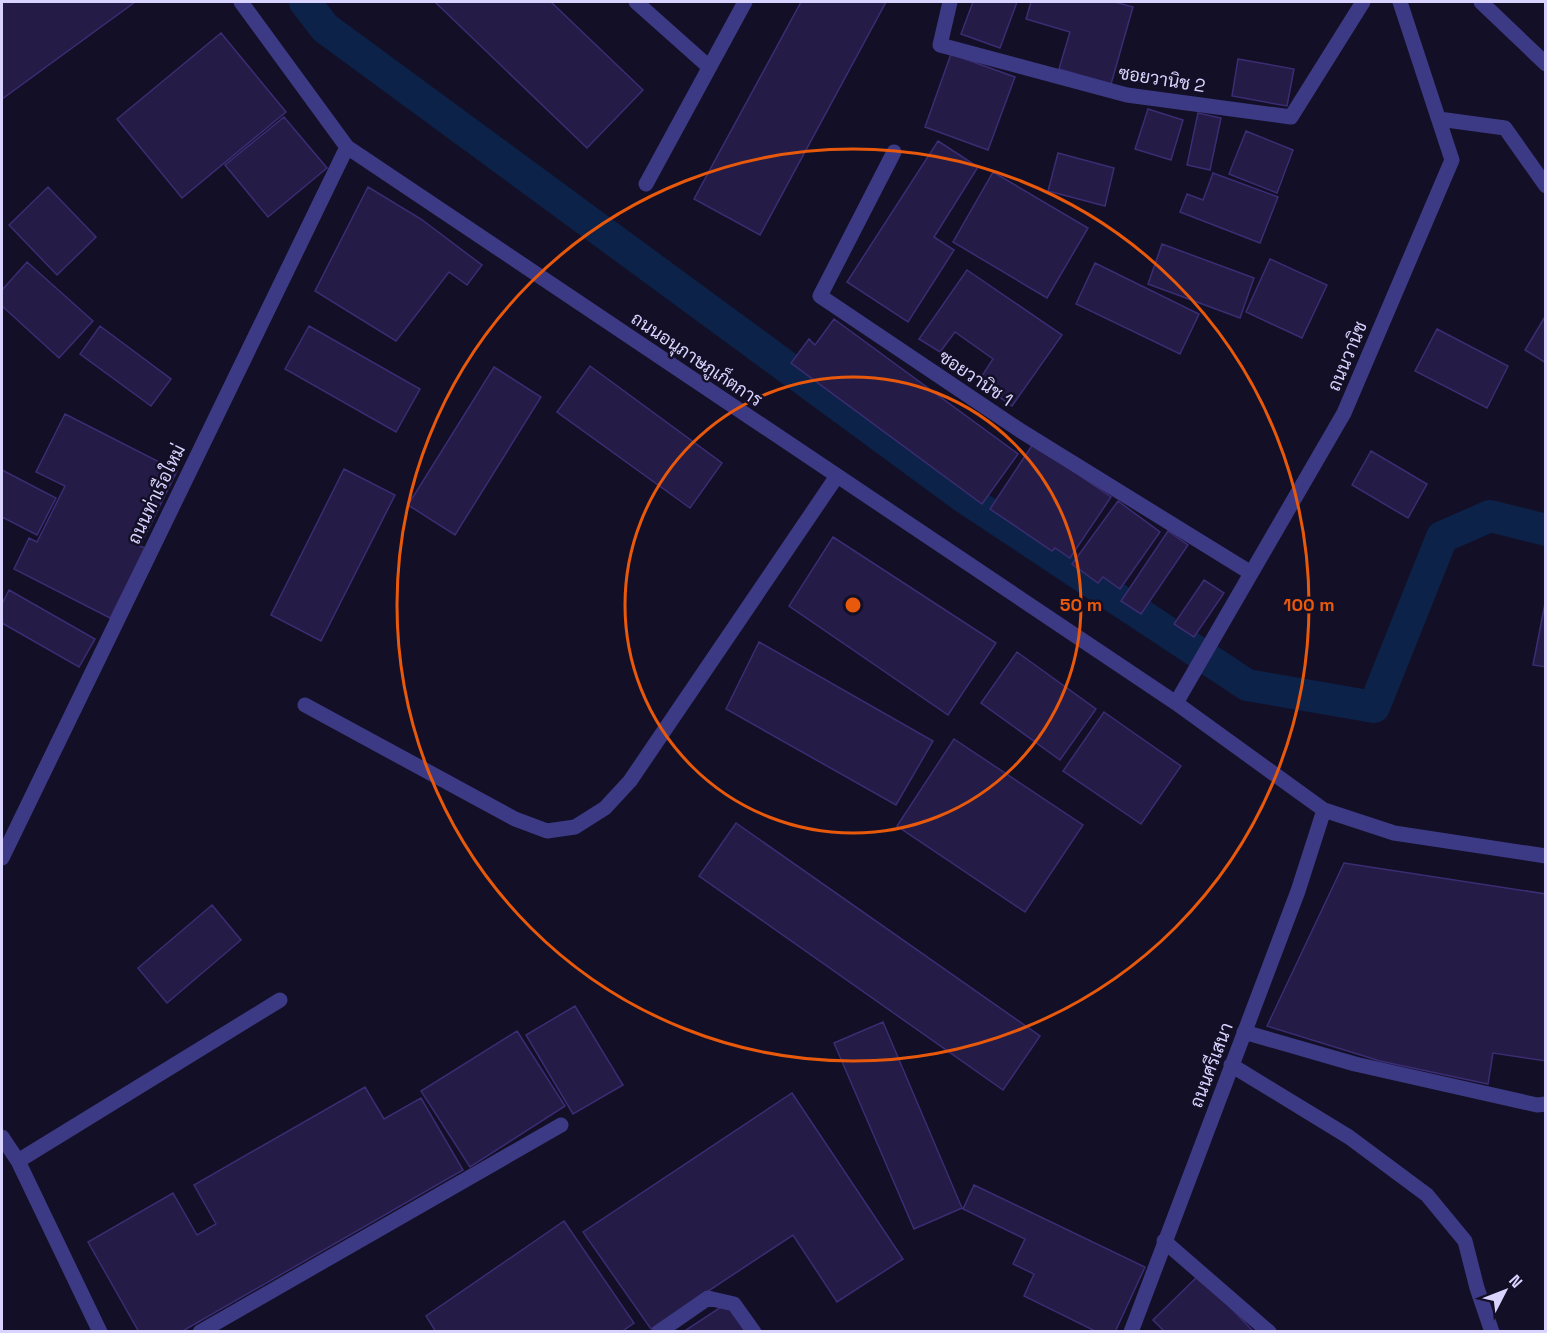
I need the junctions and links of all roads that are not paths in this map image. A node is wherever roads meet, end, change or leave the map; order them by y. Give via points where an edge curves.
1 (241, 2) edge
2 (636, 2) edge
3 (745, 2) edge
4 (950, 2) edge
5 (1363, 2) edge
6 (1400, 2) edge
7 (1480, 2) edge
8 (1545, 64) edge
9 (709, 67) junction
10 (1438, 119) junction
11 (346, 147) junction
12 (894, 152) dead end
13 (646, 184) dead end
14 (1545, 186) edge
15 (837, 476) junction
16 (1251, 573) junction
17 (1176, 703) junction
18 (305, 705) dead end
19 (1324, 810) junction
20 (1545, 856) edge
21 (2, 858) edge
22 (280, 1000) dead end
23 (1244, 1032) junction
24 (1231, 1065) junction
25 (1545, 1104) edge
26 (561, 1125) dead end
27 (2, 1137) edge
28 (18, 1161) junction
29 (1164, 1241) junction
30 (100, 1332) edge
31 (200, 1332) edge
32 (659, 1332) edge
33 (754, 1332) edge
34 (1131, 1332) edge
35 (1269, 1332) edge
36 (1491, 1332) edge

1 - 11 street, ถนนอนุภาษภูเก็ตการ
2 - 9 street
3 - 9 street
4 - 5 street, ซอยวานิช 2 via 940,45 1127,95 1291,117
6 - 10 street, ถนนวานิช
7 - 8 street
9 - 13 street
10 - 14 street via 1505,128
10 - 16 street, ถนนวานิช via 1452,160 1344,413
11 - 15 street, ถนนอนุภาษภูเก็ตการ
11 - 21 street, ถนนท่าเรือใหม่
12 - 16 street, ซอยวานิช 1 via 820,296 1021,431
15 - 17 street, ถนนอนุภาษภูเก็ตการ
15 - 18 street via 630,781 605,808 575,827 547,831 515,819
16 - 17 street, ถนนวานิช
17 - 19 street, ถนนอนุภาษภูเก็ตการ
19 - 20 street, ถนนอนุภาษภูเก็ตการ via 1394,833
19 - 23 street, ถนนศรีเสนา via 1298,891
22 - 28 street
23 - 24 street, ถนนศรีเสนา
23 - 25 street via 1355,1064
24 - 29 street, ถนนศรีเสนา
24 - 36 street via 1349,1137 1427,1195 1464,1241
26 - 31 street
27 - 28 street
28 - 30 street
29 - 34 street, ถนนศรีเสนา
29 - 35 street
32 - 33 street via 708,1298 734,1304

